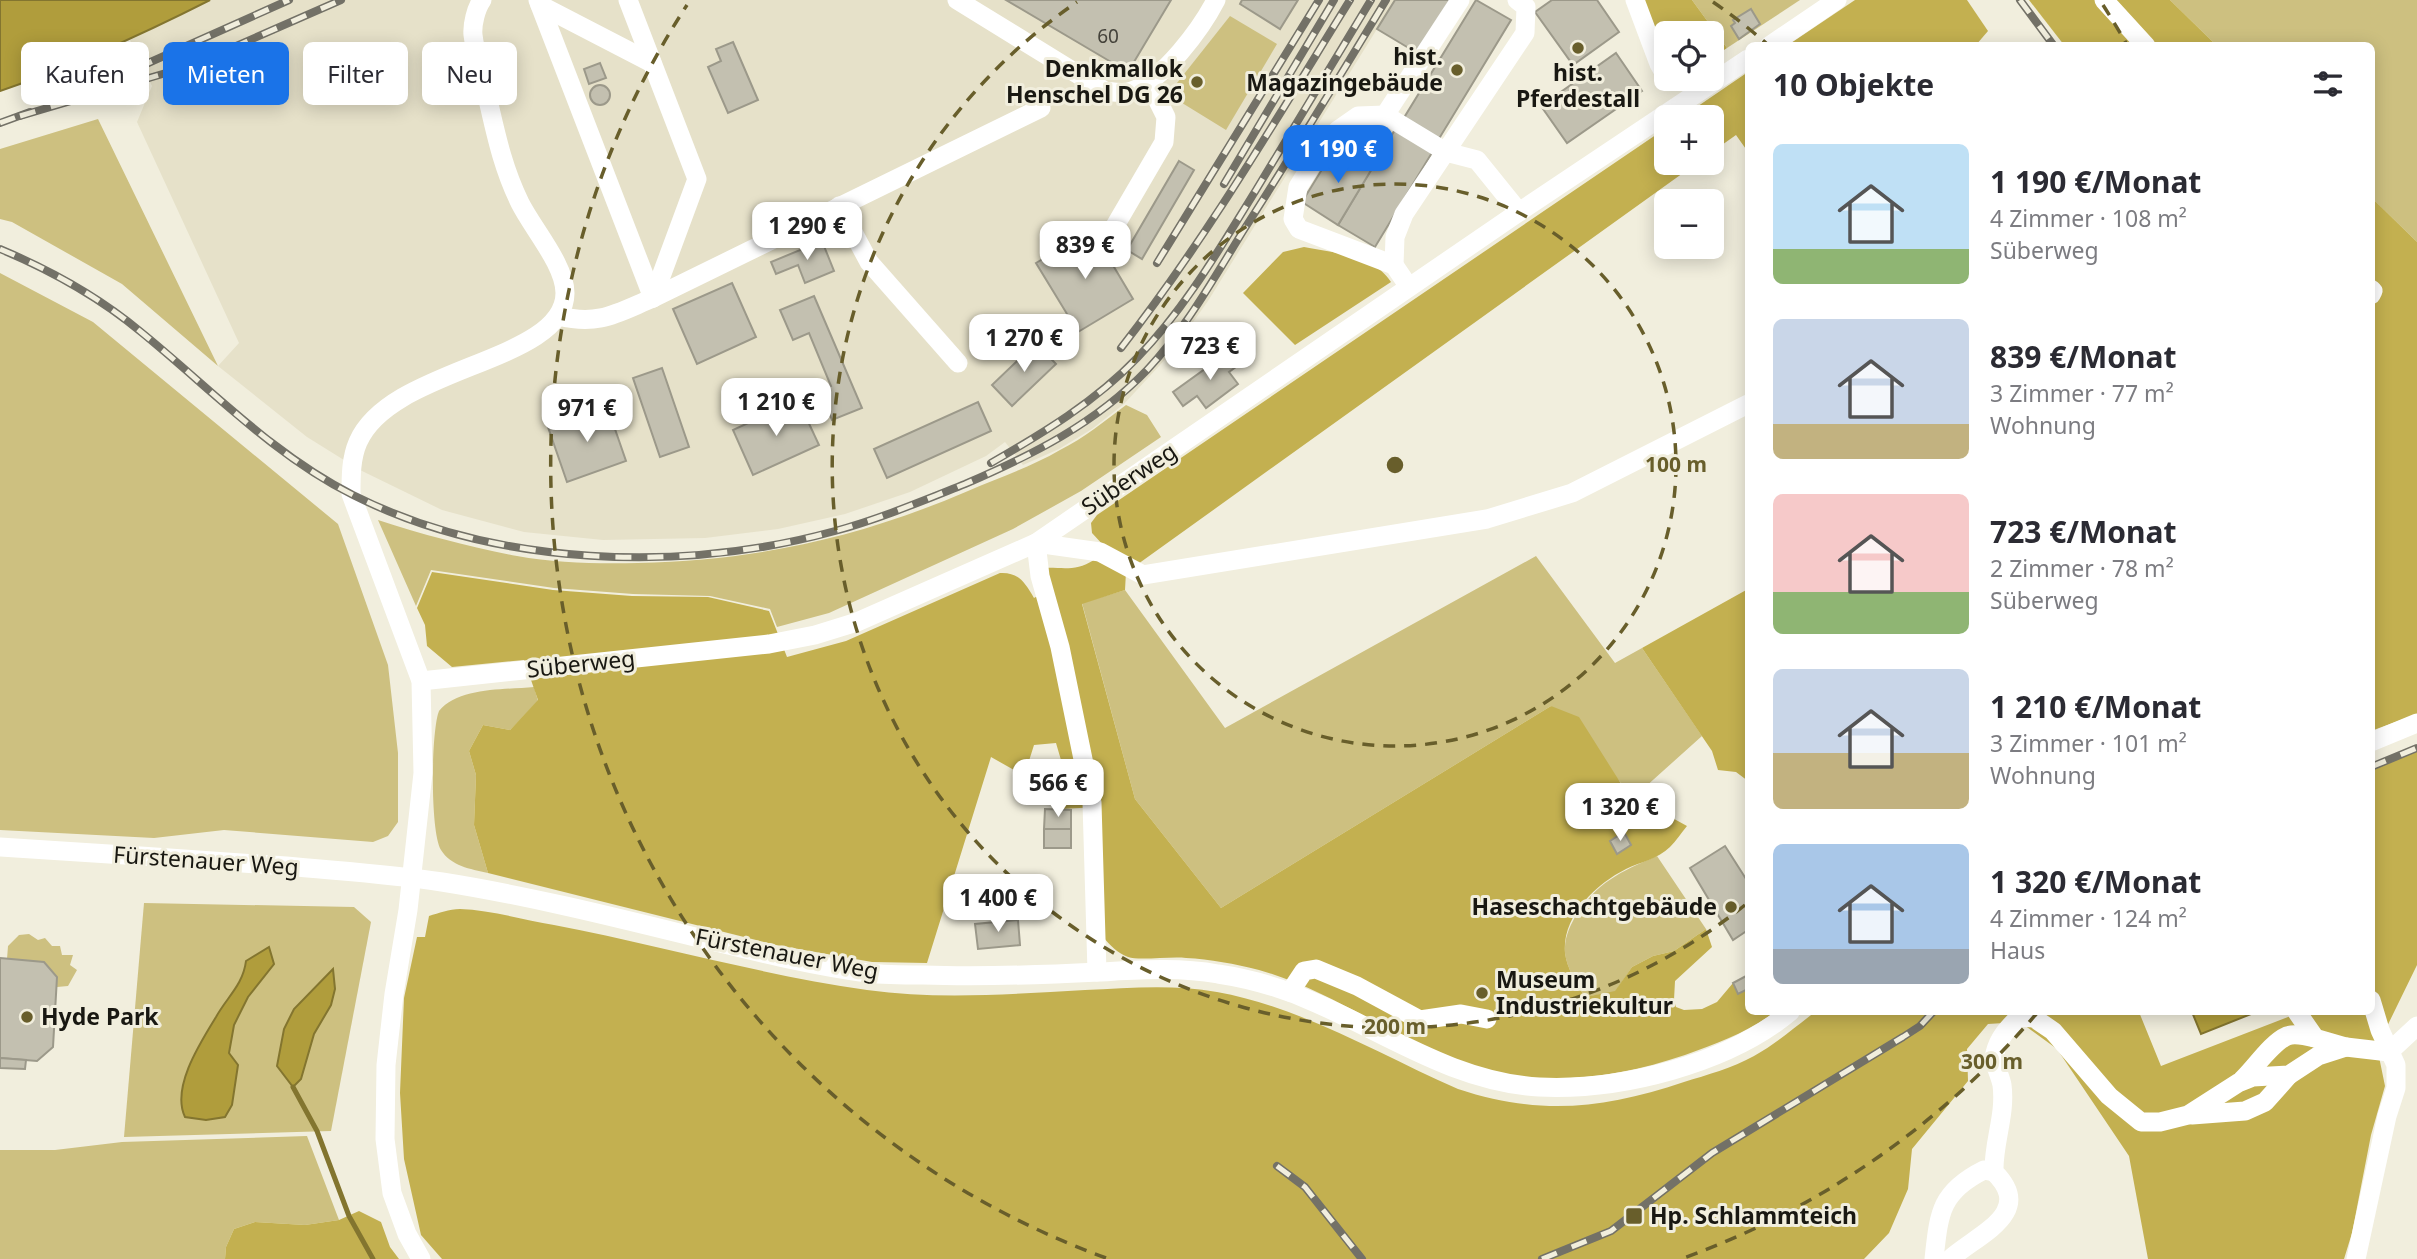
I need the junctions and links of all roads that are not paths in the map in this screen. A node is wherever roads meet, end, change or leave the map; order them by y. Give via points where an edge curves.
1 (482, 0) edge
2 (628, 0) edge
3 (957, 0) edge
4 (1216, 0) edge
5 (1460, 0) edge
6 (1517, 0) edge
7 (1635, 0) edge
8 (1837, 0) edge
9 (2104, 0) edge
10 (539, 2) edge
11 (1775, 42) edge
12 (2142, 42) edge
13 (1654, 51) edge
14 (1745, 61) edge
15 (652, 63) junction
16 (1149, 83) junction
17 (1675, 91) edge
18 (1682, 103) junction
19 (1041, 108) dead end
20 (1385, 115) junction
21 (1446, 152) junction
22 (839, 206) junction
23 (1519, 212) junction
24 (1115, 226) dead end
25 (1394, 265) junction
26 (1409, 287) junction
27 (653, 298) junction
28 (559, 316) junction
29 (958, 363) dead end
30 (1745, 406) edge
31 (1036, 542) junction
32 (421, 681) junction
33 (2417, 723) edge
34 (2375, 740) edge
35 (0, 847) edge
36 (412, 877) junction
37 (1097, 972) junction
38 (1290, 992) junction
39 (2375, 1012) edge
40 (1786, 1015) edge
41 (2299, 1015) edge
42 (1487, 1019) dead end
43 (2417, 1026) edge
44 (2315, 1038) junction
45 (2346, 1047) junction
46 (2389, 1052) junction
47 (2288, 1075) junction
48 (2238, 1083) junction
49 (2188, 1115) junction
50 (1994, 1172) junction
51 (421, 1259) edge
52 (1934, 1259) edge
53 (1950, 1259) edge
54 (2356, 1259) edge

1 - 28 street via 472,32 503,166 559,268 565,293
2 - 15 street
3 - 16 street via 1105,92 1129,92
4 - 16 street via 1188,41
5 - 20 street
6 - 21 street via 1526,8 1525,33
7 - 13 street
8 - 11 street
9 - 12 street
10 - 15 street
10 - 27 street
14 - 18 street, Süberweg
15 - 27 street via 697,178
16 - 24 street via 1166,117 1164,142
17 - 18 street
18 - 23 street, Süberweg
19 - 22 street
20 - 21 street
20 - 25 street via 1358,116 1325,143 1297,187 1293,219 1299,229
21 - 23 street via 1477,160
21 - 25 street via 1404,214 1395,237
22 - 27 street
22 - 29 street via 869,262
23 - 26 street, Süberweg
25 - 26 street
26 - 31 street, Süberweg
27 - 28 street via 605,318 580,321
28 - 32 street via 538,336 514,349 393,401 372,419 358,441 351,494
30 - 31 street via 1572,493 1487,519 1143,575 1100,552
31 - 32 street, Süberweg via 857,622 815,635 769,644
31 - 37 street via 1092,803
32 - 36 street via 423,773
33 - 34 street
35 - 36 street, Fürstenauer Weg
36 - 37 street, Fürstenauer Weg via 872,974
36 - 51 street via 386,1065 385,1139 392,1193
37 - 38 street, Fürstenauer Weg via 1187,969
38 - 40 street, Fürstenauer Weg via 1464,1073 1539,1087 1593,1087 1646,1077 1745,1041
38 - 42 street via 1304,971 1316,969 1419,1020 1461,1014
39 - 46 street
41 - 44 street
43 - 46 street
44 - 45 street
44 - 48 street via 2288,1036
45 - 46 street
45 - 47 street via 2318,1056
46 - 54 street via 2396,1065 2396,1088
47 - 48 street via 2253,1077
47 - 49 street via 2265,1102 2245,1111
48 - 49 street
49 - 50 street via 2141,1122 2109,1097 2053,1031 2034,1018 2019,1017 2004,1031 1994,1055 2002,1085 2003,1116
50 - 52 street via 1984,1170 1952,1190 1941,1213
50 - 53 street via 2004,1182 2010,1200 2007,1216

